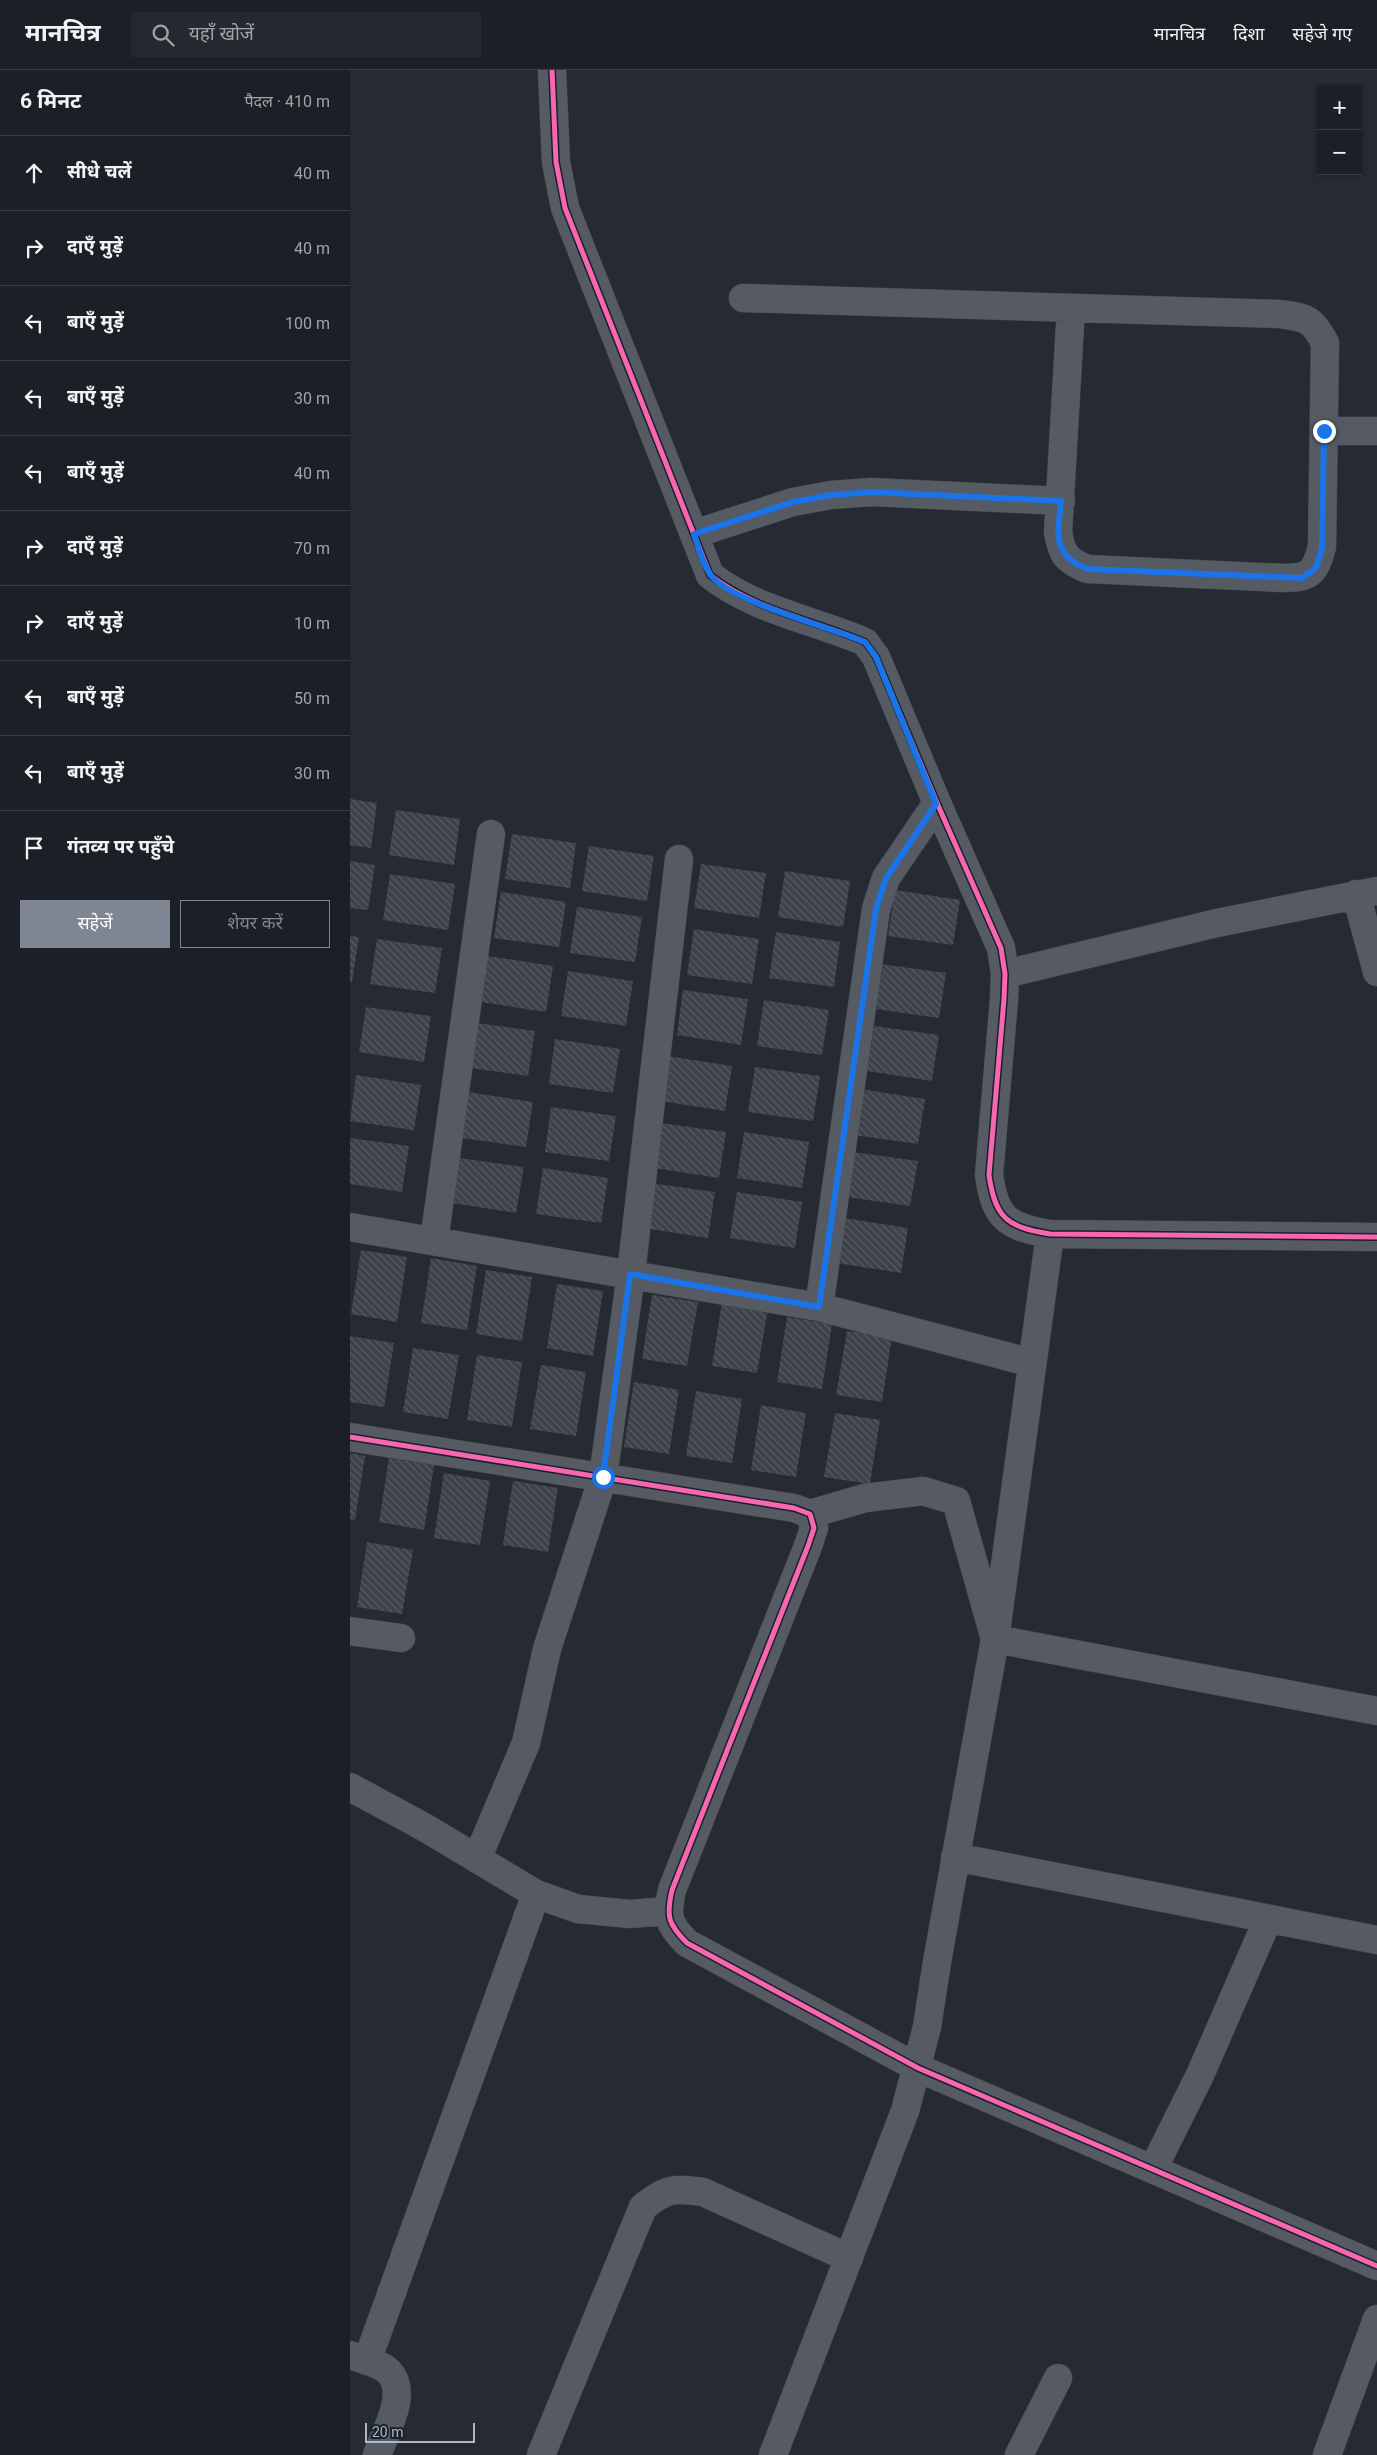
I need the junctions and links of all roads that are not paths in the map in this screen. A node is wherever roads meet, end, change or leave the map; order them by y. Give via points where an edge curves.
1 (552, 70) edge
2 (743, 298) dead end
3 (1071, 308) junction
4 (1324, 431) junction
5 (1377, 431) edge
6 (1061, 501) junction
7 (694, 534) junction
8 (936, 804) junction
9 (491, 834) dead end
10 (679, 859) dead end
11 (1366, 893) edge
12 (1377, 972) edge
13 (1005, 974) junction
14 (350, 1227) edge
15 (1050, 1234) junction
16 (1377, 1237) edge
17 (434, 1241) junction
18 (630, 1274) junction
19 (819, 1307) junction
20 (1032, 1363) junction
21 (350, 1437) edge
22 (603, 1477) junction
23 (810, 1514) junction
24 (350, 1631) edge
25 (401, 1638) dead end
26 (995, 1639) junction
27 (1377, 1711) edge
28 (350, 1788) edge
29 (955, 1857) junction
30 (478, 1859) junction
31 (536, 1894) junction
32 (668, 1911) junction
33 (1268, 1918) junction
34 (1377, 1940) edge
35 (918, 2068) junction
36 (1153, 2169) junction
37 (849, 2258) junction
38 (1377, 2266) edge
39 (1377, 2319) edge
40 (358, 2358) edge
41 (1058, 2378) dead end
42 (377, 2455) edge
43 (541, 2455) edge
44 (773, 2455) edge
45 (1019, 2455) edge
46 (1327, 2455) edge

1 - 7 street via 556,162 564,208
2 - 3 street
3 - 4 street via 1301,317 1316,325 1325,343
3 - 6 street
4 - 5 street
4 - 6 street via 1322,548 1316,568 1302,578 1087,569 1072,563 1061,550 1058,532
6 - 7 street via 872,492 831,495 793,502
7 - 8 street via 710,575 727,589 865,642 876,657
8 - 13 street via 1001,948
8 - 19 street via 886,878 876,909
9 - 17 street
10 - 18 street
11 - 12 street
11 - 13 street via 1217,923
13 - 15 street via 989,1175 992,1199 1004,1218 1027,1231
14 - 17 street
15 - 16 street
15 - 20 street
17 - 18 street
18 - 19 street
18 - 22 street
19 - 20 street
20 - 26 street
21 - 22 street
22 - 23 street via 794,1508
22 - 30 street via 548,1649 526,1743
23 - 26 street via 865,1498 923,1492 956,1500
23 - 32 street via 814,1528 808,1546 672,1890
24 - 25 street
26 - 27 street
26 - 29 street
28 - 30 street
29 - 33 street
29 - 35 street via 928,2026
30 - 31 street
31 - 32 street via 578,1909 630,1914
31 - 40 street
32 - 35 street via 672,1928 687,1943
33 - 34 street
33 - 36 street via 1200,2075
35 - 36 street
35 - 37 street via 905,2112
36 - 38 street
37 - 43 street via 703,2192 681,2189 662,2192 643,2207
37 - 44 street
39 - 46 street
40 - 42 street via 388,2371 397,2383 397,2402
41 - 45 street

